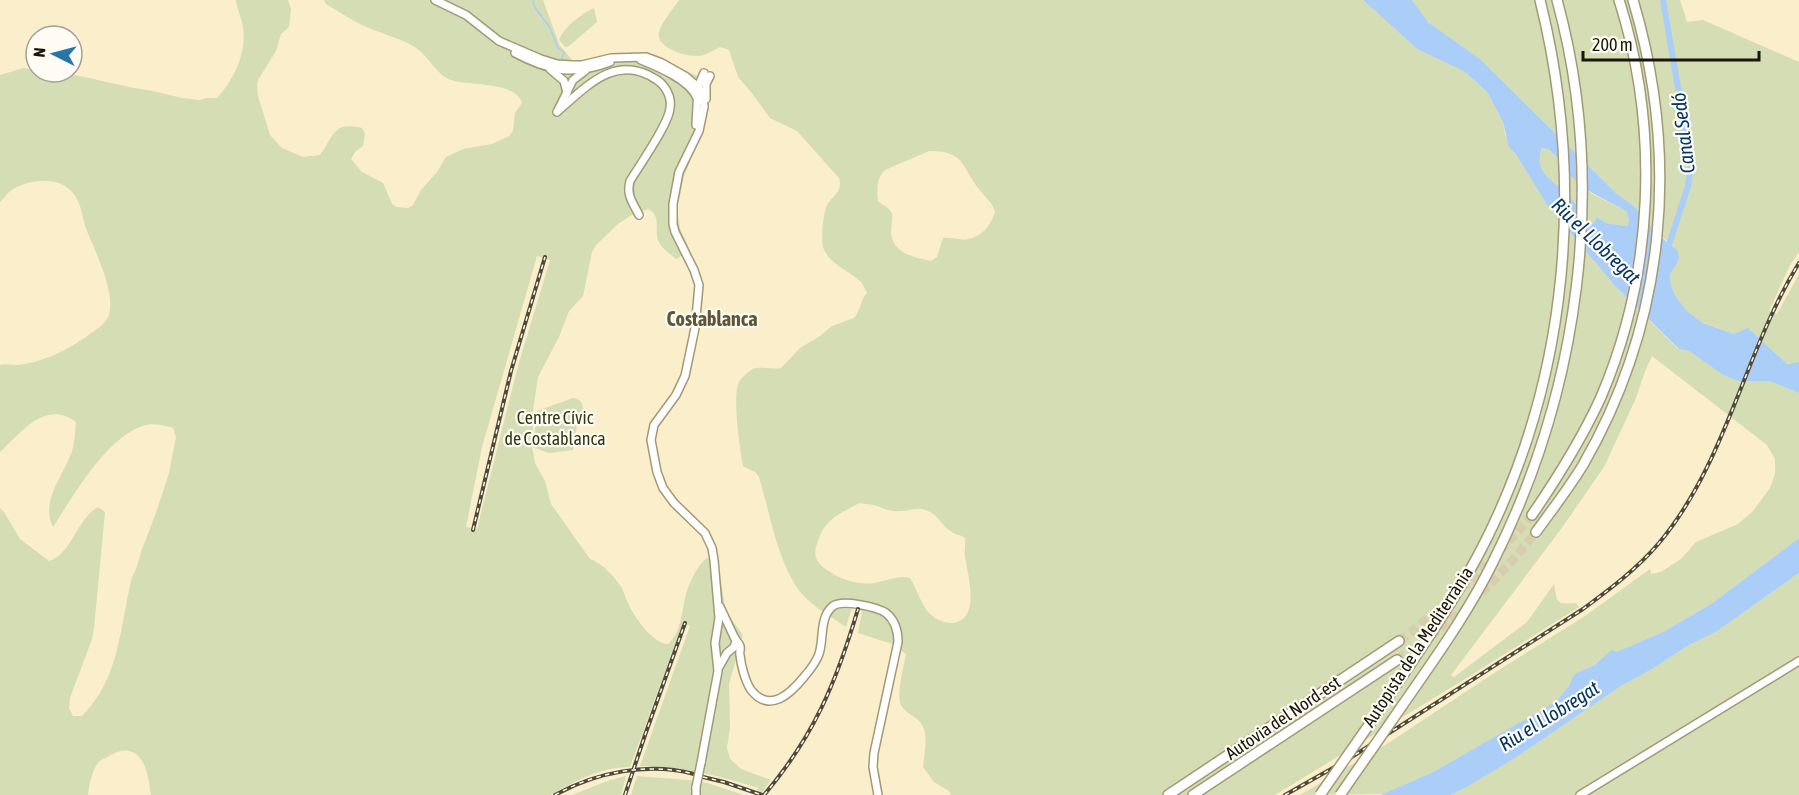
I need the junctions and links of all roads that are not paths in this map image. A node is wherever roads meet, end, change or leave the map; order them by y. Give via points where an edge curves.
1 (435, 0) edge
2 (1540, 0) edge
3 (1557, 0) edge
4 (1619, 0) edge
5 (1632, 0) edge
6 (499, 41) junction
7 (636, 57) junction
8 (556, 64) junction
9 (547, 67) junction
10 (585, 67) junction
11 (568, 71) junction
12 (678, 79) junction
13 (573, 80) junction
14 (564, 81) junction
15 (706, 84) junction
16 (698, 87) junction
17 (567, 93) junction
18 (573, 98) junction
19 (701, 104) junction
20 (639, 215) dead end
21 (1532, 515) tunnel mouth
22 (1536, 532) tunnel mouth
23 (718, 602) junction
24 (733, 636) junction
25 (717, 637) junction
26 (1399, 641) tunnel mouth
27 (716, 647) junction
28 (728, 652) junction
29 (740, 659) junction
30 (1397, 660) tunnel mouth
31 (1799, 661) edge
32 (718, 672) junction
33 (696, 792) edge
34 (878, 795) edge
35 (1168, 795) edge
36 (1193, 795) edge
37 (1320, 795) edge
38 (1340, 795) edge
39 (1580, 795) edge

1 - 6 main road via 466,15
2 - 37 highway, Autopista de la Mediterrània, bridge via 1554,64 1566,195 1557,311 1539,399 1486,540 1450,604
3 - 38 highway, Autopista de la Mediterrània, bridge via 1578,118 1582,198 1572,321 1551,415 1531,476 1493,563 1465,612
4 - 21 highway via 1633,50 1642,106 1646,166 1641,249 1630,309 1600,397 1580,439
5 - 22 highway via 1653,87 1659,144 1660,206 1652,273 1639,332 1606,420 1582,465
6 - 8 main road
6 - 9 main road
7 - 10 main road via 611,58
7 - 12 main road
7 - 16 main road via 662,63
8 - 10 main road
8 - 11 main road
9 - 11 main road
9 - 14 main road
10 - 11 main road
10 - 13 main road
11 - 13 main road
11 - 14 main road
12 - 16 main road
12 - 19 main road via 694,91
13 - 17 main road
14 - 17 main road
15 - 16 main road
15 - 16 main road via 707,74
15 - 19 main road
16 - 19 main road via 703,96
17 - 18 main road
17 - 18 main road via 557,112
18 - 20 main road via 594,80 621,70 651,76 665,88 670,100 669,116 628,188
19 - 23 main road via 699,131 676,181 673,216 675,232 697,276 698,306 685,376 654,425 651,440 657,472 666,492 710,542
23 - 24 main road
23 - 25 main road
24 - 25 main road via 723,632
24 - 28 main road via 734,647
24 - 29 main road via 740,645
25 - 27 main road
26 - 35 highway, Autovia del Nord-est
27 - 28 main road
27 - 32 main road
28 - 29 main road
28 - 32 main road
29 - 34 main road via 754,693 764,699 781,699 820,654 826,616 832,606 849,603 879,610 891,618 898,642 874,753
30 - 36 highway, Autovia del Nord-est
31 - 39 main road
32 - 33 main road, bridge

